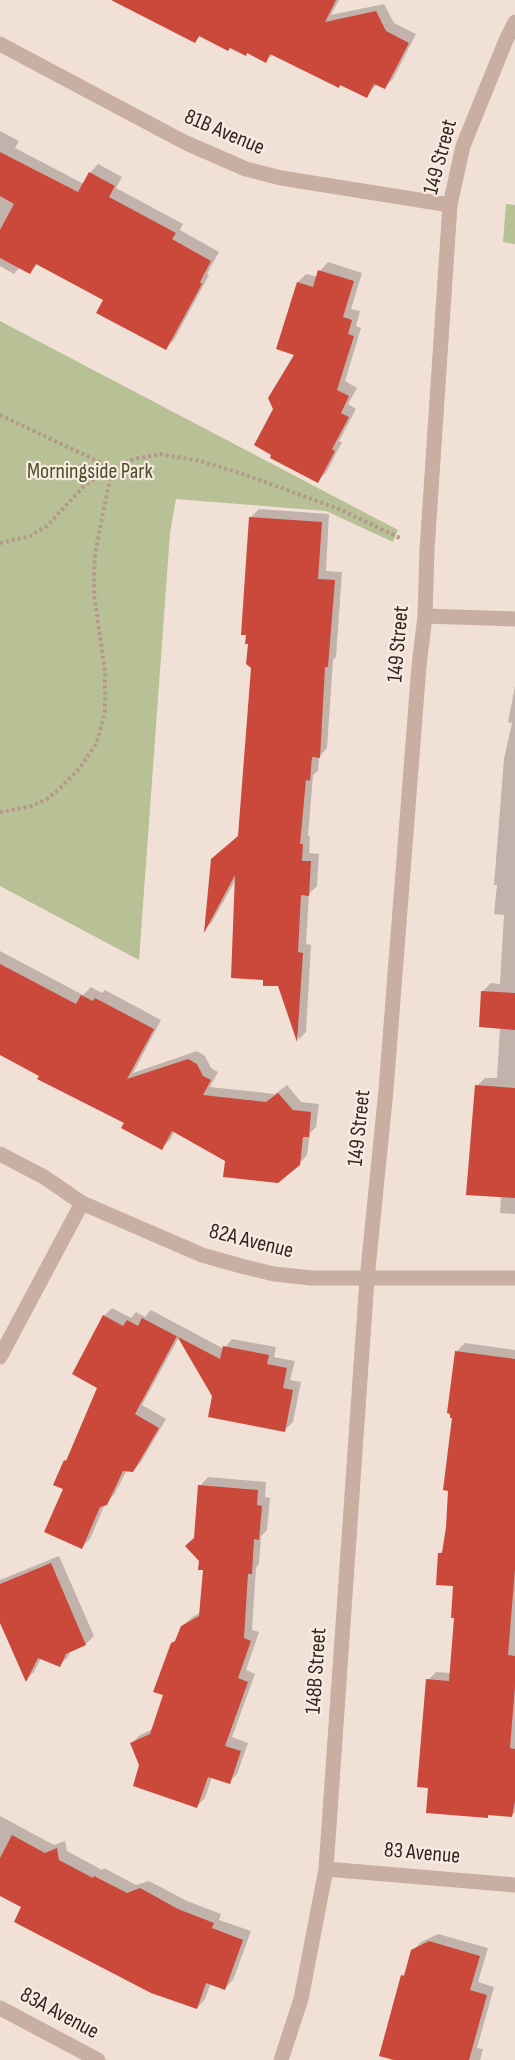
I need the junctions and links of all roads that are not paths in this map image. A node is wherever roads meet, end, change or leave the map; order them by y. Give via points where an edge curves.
1 (515, 22) edge
2 (0, 44) edge
3 (450, 205) junction
4 (425, 616) junction
5 (515, 619) edge
6 (0, 1154) edge
7 (82, 1203) junction
8 (515, 1278) edge
9 (367, 1279) junction
10 (0, 1357) edge
11 (326, 1869) junction
12 (515, 1885) edge
13 (0, 2008) edge
14 (98, 2060) edge
15 (281, 2060) edge

1 - 3 street, 149 Street via 463,146
2 - 3 street, 81B Avenue via 235,165 281,178
3 - 4 street, 149 Street
4 - 5 street
4 - 9 street, 149 Street
6 - 7 street, 82A Avenue
7 - 9 street, 82A Avenue via 202,1255 241,1266 302,1277
7 - 10 street
8 - 9 street, 82A Avenue
9 - 11 street, 148B Street
11 - 12 street, 83 Avenue
11 - 15 street, 148B Street via 301,1999
13 - 14 street, 83A Avenue

